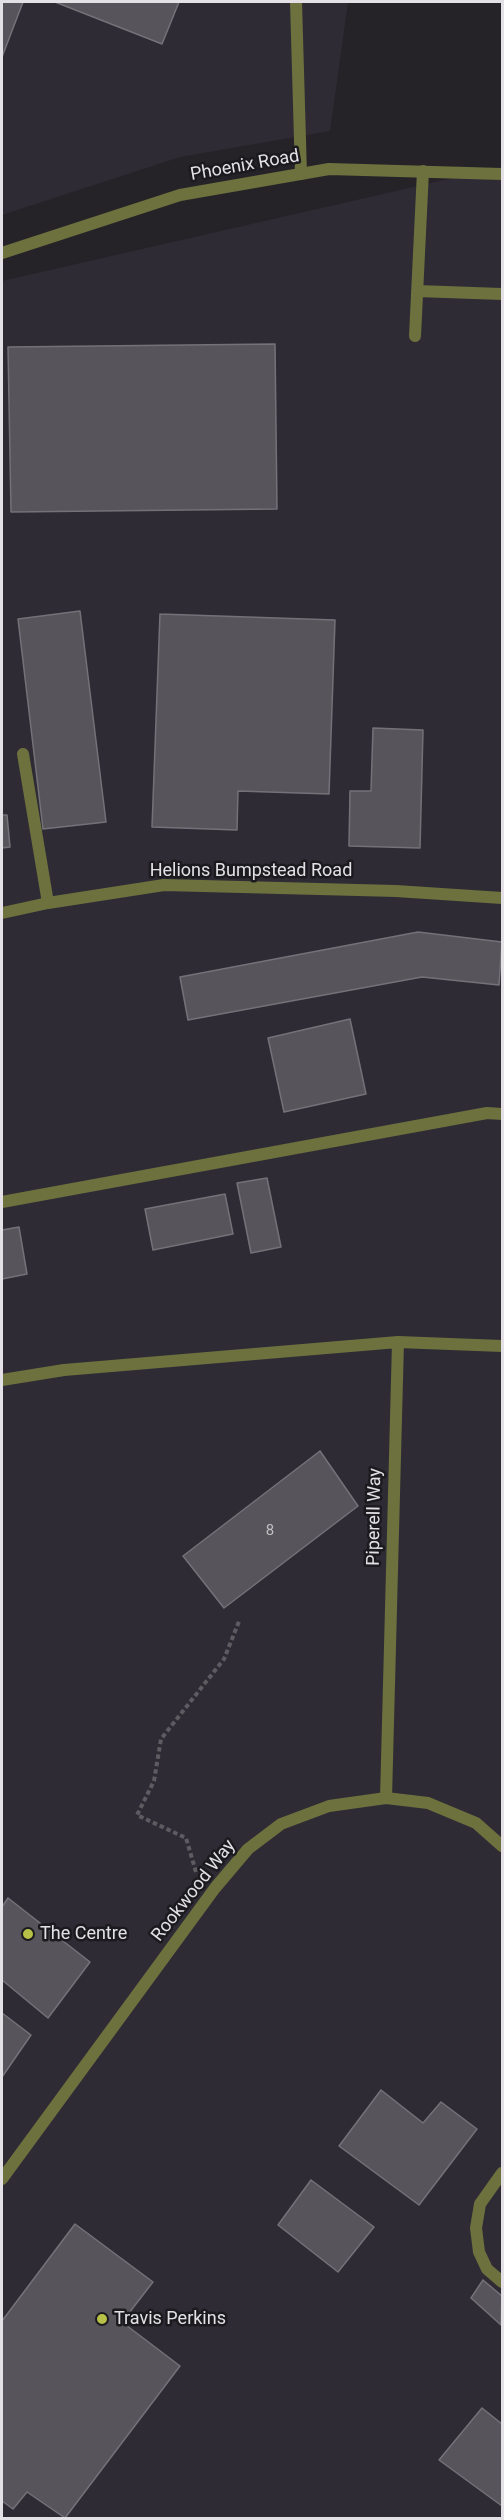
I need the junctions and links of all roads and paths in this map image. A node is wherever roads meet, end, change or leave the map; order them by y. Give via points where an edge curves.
1 (296, 2) edge
2 (423, 171) junction
3 (301, 174) junction
4 (502, 174) edge
5 (2, 253) edge
6 (417, 291) junction
7 (502, 294) edge
8 (415, 336) dead end
9 (23, 754) dead end
10 (502, 898) edge
11 (48, 903) junction
12 (2, 913) edge
13 (502, 1114) edge
14 (2, 1202) edge
15 (398, 1342) junction
16 (502, 1346) edge
17 (2, 1380) edge
18 (240, 1619) dead end
19 (386, 1798) junction
20 (502, 1846) edge
21 (197, 1876) dead end
22 (502, 2173) edge
23 (2, 2179) edge
24 (502, 2282) edge

1 - 3 street
2 - 3 street, Phoenix Road via 329,169
2 - 4 street, Phoenix Road
2 - 6 street
3 - 5 street, Phoenix Road via 180,195
6 - 7 street
6 - 8 street
9 - 11 street
10 - 11 street, Helions Bumpstead Road via 164,885
11 - 12 street, Helions Bumpstead Road
13 - 14 street via 487,1113
15 - 16 street
15 - 17 street via 64,1371
15 - 19 street, Piperell Way
18 - 21 path via 224,1659 161,1739 153,1781 137,1815 186,1838
19 - 20 street, Rookwood Way via 428,1803 476,1823
19 - 23 street, Rookwood Way via 329,1806 281,1824 248,1849 215,1888
22 - 24 street via 480,2204 476,2228 479,2252 487,2269

